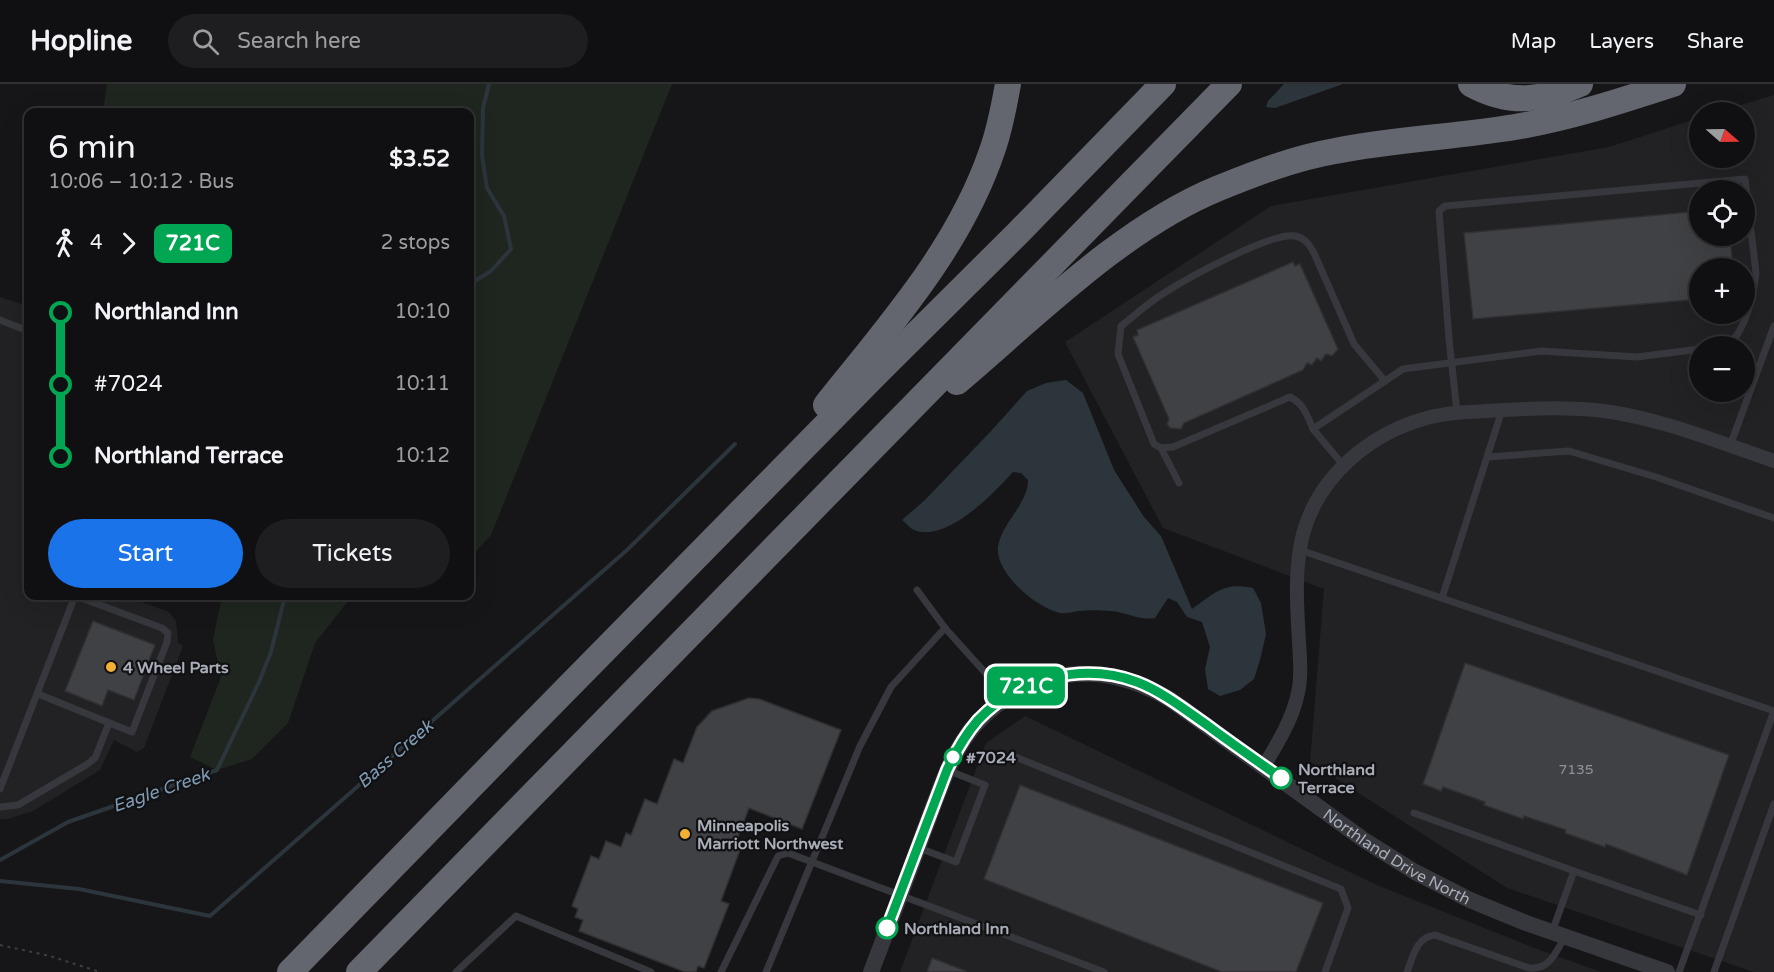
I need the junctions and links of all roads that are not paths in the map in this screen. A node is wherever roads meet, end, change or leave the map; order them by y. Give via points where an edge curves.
1 (1008, 84) edge
2 (1163, 84) edge
3 (1229, 84) edge
4 (1471, 84) edge
5 (1580, 84) edge
6 (1673, 84) edge
7 (0, 320) edge
8 (1774, 326) edge
9 (24, 329) edge
10 (1736, 336) edge
11 (1689, 351) edge
12 (1451, 363) junction
13 (1385, 381) junction
14 (1502, 410) junction
15 (1457, 412) junction
16 (1313, 429) junction
17 (1730, 446) junction
18 (1161, 448) junction
19 (1488, 457) junction
20 (1774, 461) edge
21 (1343, 465) junction
22 (1179, 483) dead end
23 (829, 491) junction
24 (736, 518) junction
25 (1774, 518) edge
26 (1300, 550) junction
27 (917, 590) dead end
28 (1442, 598) junction
29 (74, 600) edge
30 (87, 600) edge
31 (945, 628) junction
32 (38, 694) junction
33 (1007, 698) junction
34 (1774, 711) edge
35 (109, 723) junction
36 (1013, 756) dead end
37 (1264, 766) junction
38 (947, 770) junction
39 (0, 789) edge
40 (1774, 804) edge
41 (0, 807) edge
42 (1414, 813) dead end
43 (918, 848) junction
44 (811, 862) junction
45 (1574, 871) junction
46 (900, 896) junction
47 (1701, 915) junction
48 (1558, 935) junction
49 (290, 972) edge
50 (361, 972) edge
51 (456, 972) edge
52 (651, 972) edge
53 (721, 972) edge
54 (766, 972) edge
55 (871, 972) edge
56 (1104, 972) edge
57 (1325, 972) edge
58 (1407, 972) edge
59 (1667, 972) edge
60 (1679, 972) edge
61 (1714, 972) edge

1 - 24 highway via 992,151 973,197 942,253 914,295
2 - 24 highway
3 - 23 highway
4 - 5 highway via 1494,95 1534,98
6 - 23 highway via 1569,116 1515,127 1333,151 1256,174 1196,198 1096,264
7 - 9 lane
8 - 17 lane
10 - 12 lane via 1750,303 1756,273 1745,178 1445,206 1439,211
11 - 12 lane via 1637,357 1541,351
12 - 13 lane via 1403,369
12 - 15 lane
13 - 16 lane
13 - 18 lane via 1354,344 1307,241 1287,235 1212,267 1161,295 1121,326 1118,354 1154,444
14 - 15 street
14 - 17 street via 1604,411
14 - 19 lane
15 - 21 street via 1398,428
16 - 18 lane via 1304,408 1290,397 1173,447
16 - 21 lane
17 - 20 street
18 - 22 lane
19 - 25 lane via 1569,451
19 - 28 lane
21 - 26 street via 1314,507
23 - 50 highway
24 - 49 highway
26 - 28 lane
26 - 37 street via 1296,583 1298,695 1289,724
27 - 31 lane
28 - 34 lane
29 - 32 lane
30 - 35 lane via 168,633 132,732
31 - 33 lane
31 - 44 lane via 891,687 860,746
32 - 35 lane
32 - 39 lane
33 - 37 street, Northland Drive North via 1026,686 1063,675 1115,676 1137,682 1171,700
33 - 38 street, Northland Drive North via 979,720
34 - 47 lane
35 - 41 lane via 95,758 86,765 18,805
36 - 57 lane via 1341,889 1348,908
37 - 48 street, Northland Drive North via 1364,840 1415,872 1470,900
38 - 43 street, Northland Drive North
38 - 43 lane via 985,785 956,862
40 - 61 lane
42 - 45 lane
43 - 46 street, Northland Drive North
44 - 46 lane
44 - 53 lane via 788,853 778,856
44 - 54 lane
45 - 47 lane
45 - 48 lane
46 - 55 street, Northland Drive North
46 - 56 lane
47 - 60 lane
48 - 58 lane via 1546,966 1538,969 1428,936 1415,950
48 - 59 street, Northland Drive North
51 - 52 lane via 516,916

